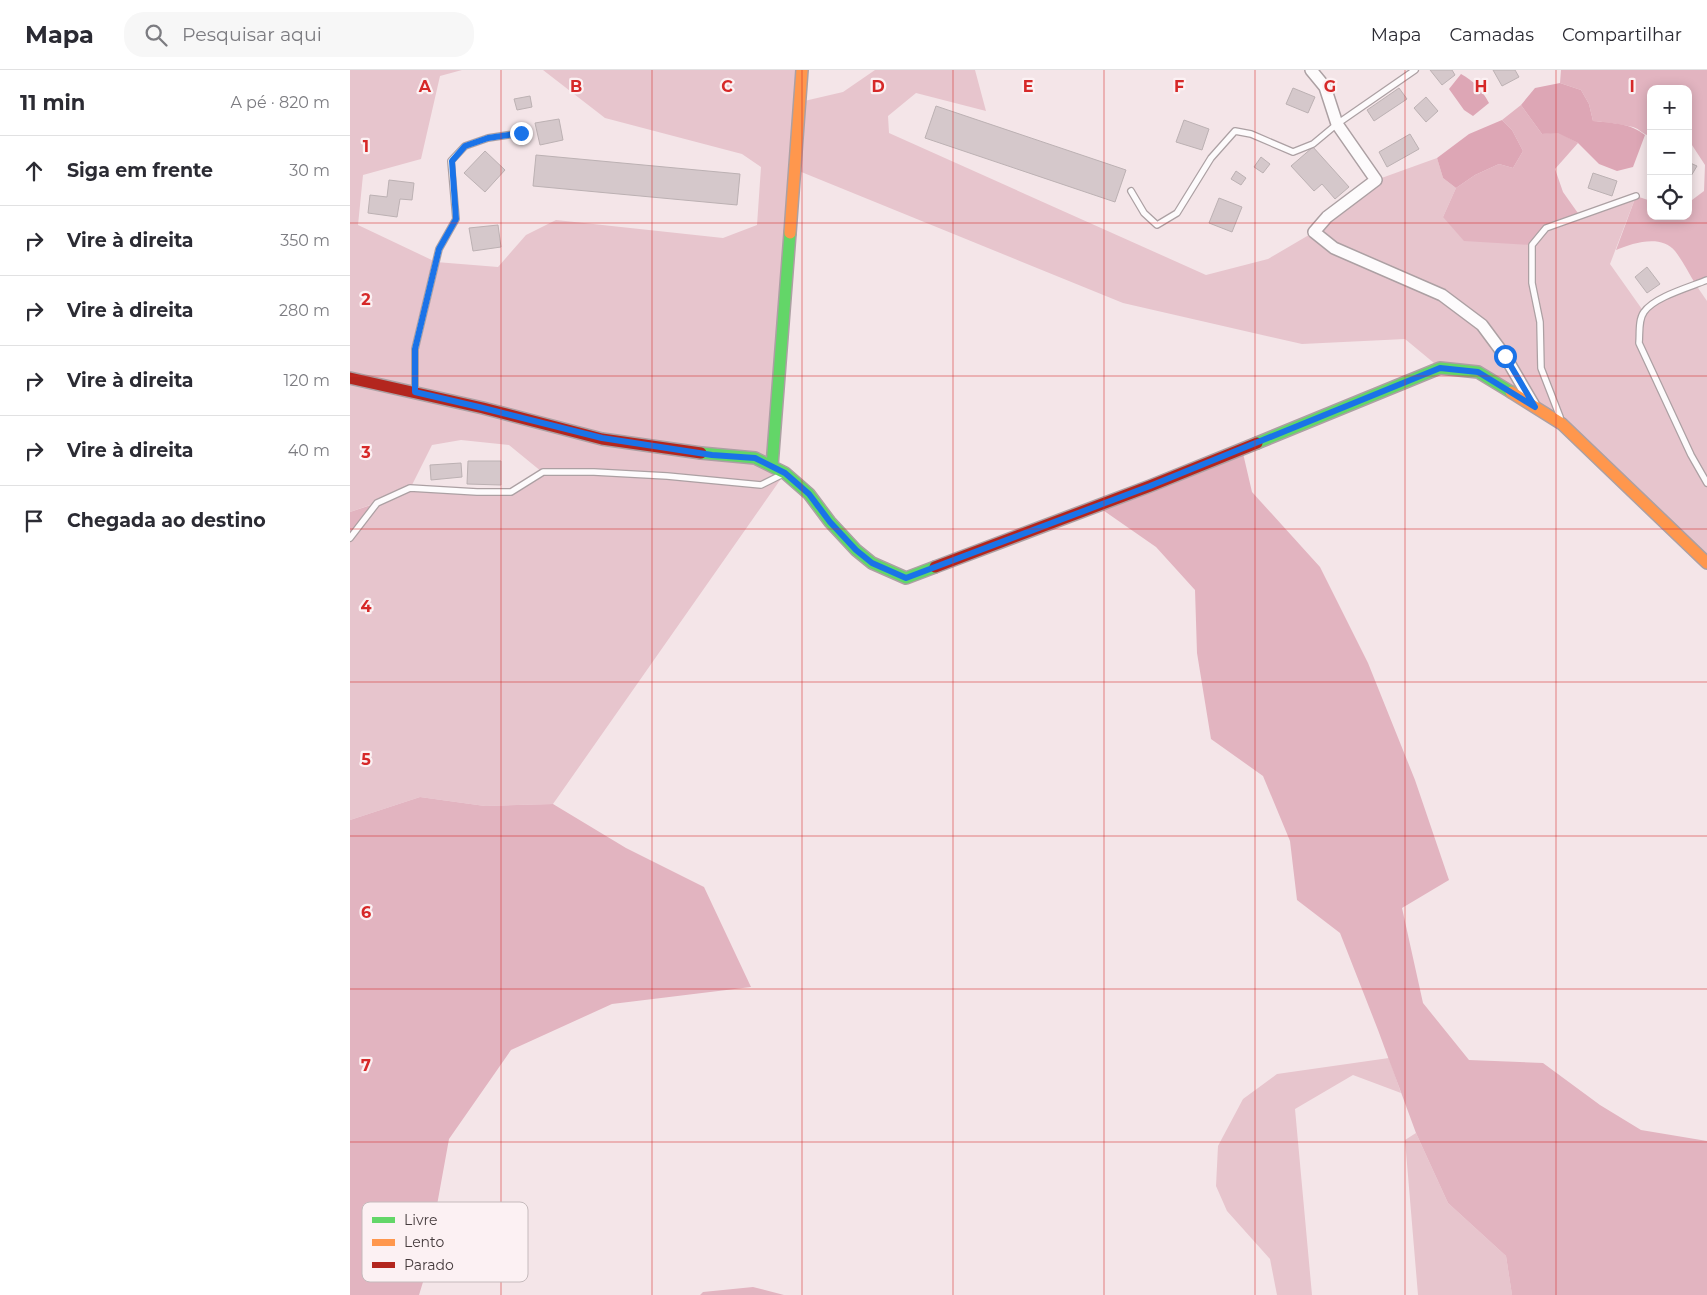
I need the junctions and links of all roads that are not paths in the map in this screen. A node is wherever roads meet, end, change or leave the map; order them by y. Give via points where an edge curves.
1 (802, 70) edge
2 (1311, 70) edge
3 (1415, 70) edge
4 (1337, 124) junction
5 (521, 133) dead end
6 (1131, 191) dead end
7 (1636, 196) dead end
8 (1707, 280) edge
9 (350, 378) edge
10 (415, 392) junction
11 (1535, 407) junction
12 (1562, 424) junction
13 (772, 466) junction
14 (785, 473) junction
15 (1707, 484) edge
16 (350, 538) edge
17 (1707, 563) edge

1 - 13 street
2 - 4 street via 1325,87
3 - 4 lane
4 - 6 lane via 1313,144 1293,152 1251,134 1235,131 1211,158 1177,213 1157,226 1144,213
4 - 11 street via 1376,180 1327,217 1314,232 1334,248 1442,295 1482,325
5 - 10 lane via 488,138 465,146 452,161 456,219 439,249 415,349
7 - 12 lane via 1546,228 1532,245 1532,283 1540,322 1541,368
8 - 15 lane via 1659,299 1644,312 1640,325 1640,343
9 - 10 street
10 - 13 street via 602,438 712,455 755,458
11 - 12 street
11 - 14 street via 1478,372 1440,368 1150,486 906,578 872,563 856,550 809,494
12 - 17 street
13 - 14 street
14 - 16 lane via 761,485 667,476 543,472 511,492 410,488 377,503

